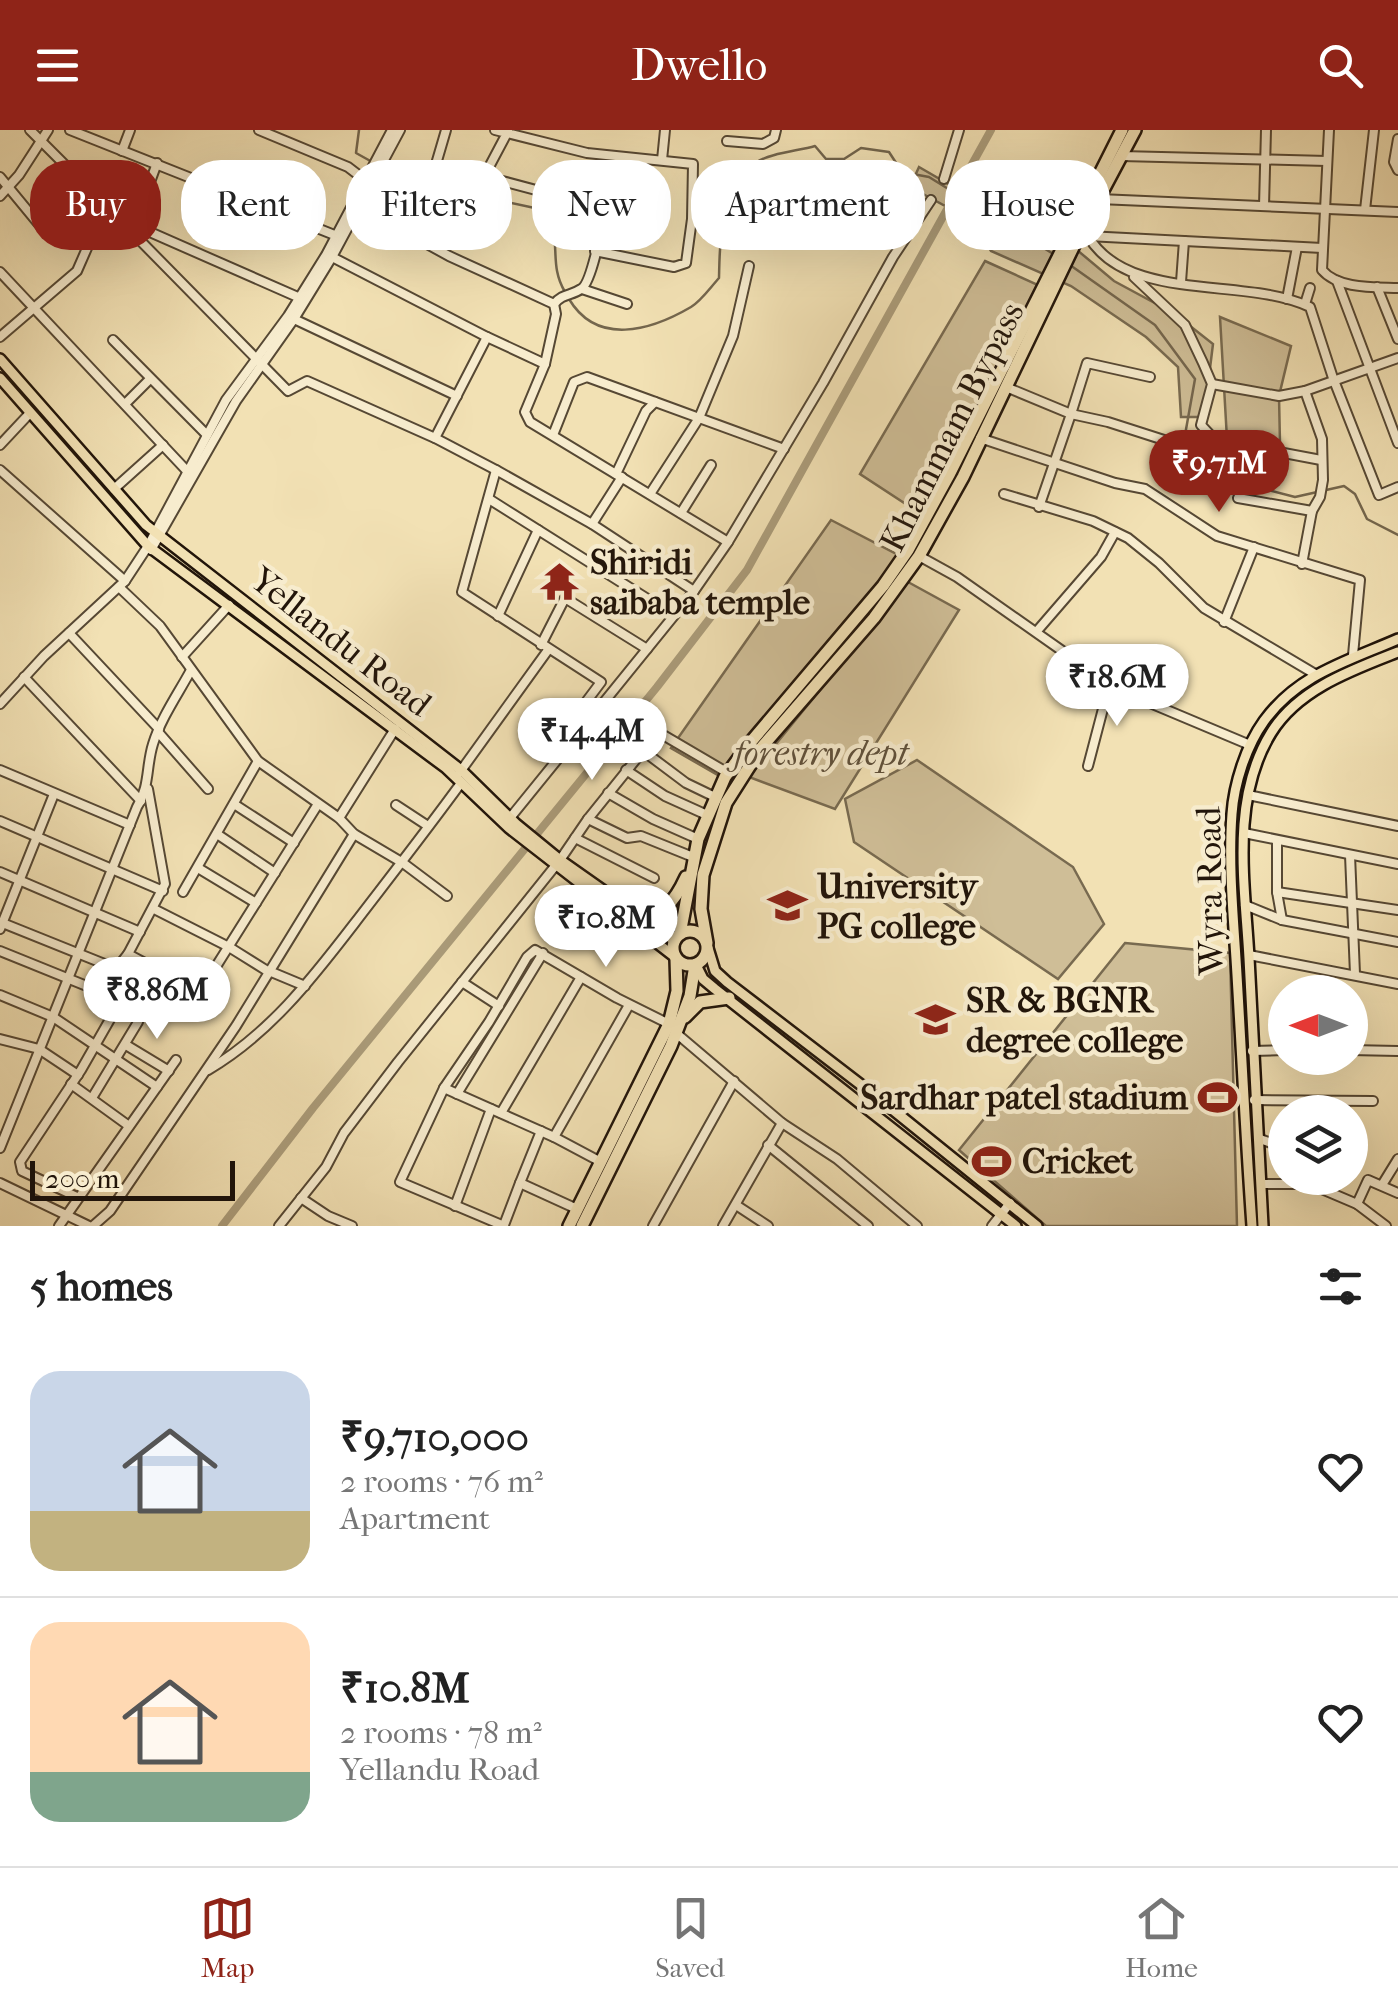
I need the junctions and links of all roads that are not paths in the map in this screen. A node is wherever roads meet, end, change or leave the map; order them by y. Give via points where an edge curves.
1 (30, 130) edge
2 (48, 130) edge
3 (70, 130) edge
4 (130, 130) edge
5 (258, 130) edge
6 (396, 130) edge
7 (446, 130) edge
8 (494, 130) edge
9 (665, 130) edge
10 (776, 130) edge
11 (959, 130) edge
12 (1122, 130) edge
13 (1134, 130) edge
14 (1266, 130) edge
15 (1329, 130) edge
16 (1374, 130) edge
17 (508, 132) edge
18 (1398, 139) edge
19 (727, 141) dead end
20 (41, 142) junction
21 (122, 151) junction
22 (1121, 156) junction
23 (59, 160) edge
24 (148, 160) edge
25 (380, 160) edge
26 (437, 160) edge
27 (662, 160) joint
28 (1110, 160) edge
29 (671, 161) edge
30 (1327, 161) junction
31 (1266, 162) junction
32 (161, 165) edge
33 (346, 166) edge
34 (1398, 170) edge
35 (0, 177) edge
36 (944, 178) dead end
37 (1110, 178) edge
38 (9, 186) junction
39 (0, 196) edge
40 (1110, 199) edge
41 (931, 200) dead end
42 (1264, 206) junction
43 (1325, 207) junction
44 (1365, 210) junction
45 (1398, 212) edge
46 (30, 213) edge
47 (346, 220) edge
48 (346, 230) edge
49 (337, 236) junction
50 (161, 238) edge
51 (1110, 239) edge
52 (1184, 240) junction
53 (1297, 247) junction
54 (1322, 248) junction
55 (86, 250) edge
56 (149, 250) edge
57 (442, 250) edge
58 (1070, 250) edge
59 (1097, 250) edge
60 (595, 252) junction
61 (332, 257) junction
62 (750, 266) dead end
63 (0, 272) edge
64 (1130, 273) junction
65 (1337, 281) junction
66 (1052, 282) junction
67 (1181, 282) junction
68 (1378, 287) junction
69 (1310, 288) dead end
70 (1398, 288) edge
71 (582, 289) junction
72 (300, 298) junction
73 (1287, 298) junction
74 (554, 304) junction
75 (627, 304) dead end
76 (1305, 304) junction
77 (32, 307) junction
78 (294, 320) junction
79 (0, 336) edge
80 (486, 337) junction
81 (1398, 339) edge
82 (113, 340) dead end
83 (1398, 358) edge
84 (0, 359) edge
85 (257, 363) junction
86 (545, 364) junction
87 (1368, 368) junction
88 (0, 378) edge
89 (1150, 378) dead end
90 (1333, 378) junction
91 (150, 379) junction
92 (1212, 384) junction
93 (1006, 387) junction
94 (1305, 391) junction
95 (457, 396) junction
96 (655, 402) junction
97 (124, 404) junction
98 (30, 413) junction
99 (1071, 414) junction
100 (700, 418) junction
101 (207, 434) junction
102 (552, 435) junction
103 (435, 438) junction
104 (980, 438) junction
105 (1398, 443) edge
106 (0, 445) edge
107 (162, 445) junction
108 (784, 448) junction
109 (1192, 450) dead end
110 (1321, 460) junction
111 (1056, 463) junction
112 (712, 465) dead end
113 (0, 470) edge
114 (496, 470) junction
115 (187, 471) junction
116 (619, 476) junction
117 (1398, 487) edge
118 (114, 490) junction
119 (650, 494) junction
120 (1004, 494) dead end
121 (1238, 498) dead end
122 (489, 499) junction
123 (1039, 507) junction
124 (1312, 511) junction
125 (681, 513) junction
126 (592, 524) junction
127 (538, 530) junction
128 (1115, 532) junction
129 (157, 533) junction
130 (728, 542) junction
131 (1254, 547) junction
132 (148, 549) junction
133 (919, 556) junction
134 (1302, 564) junction
135 (122, 584) junction
136 (694, 590) junction
137 (229, 605) junction
138 (498, 616) junction
139 (673, 616) junction
140 (1224, 622) junction
141 (1037, 632) junction
142 (70, 634) junction
143 (1398, 639) edge
144 (545, 647) junction
145 (648, 648) junction
146 (1398, 652) edge
147 (1352, 655) junction
148 (182, 658) junction
149 (191, 670) junction
150 (1316, 674) junction
151 (24, 677) junction
152 (601, 682) junction
153 (1110, 682) junction
154 (612, 688) junction
155 (0, 704) edge
156 (571, 722) dead end
157 (396, 729) junction
158 (159, 731) junction
159 (1250, 745) junction
160 (642, 750) junction
161 (258, 761) junction
162 (1088, 766) dead end
163 (0, 770) edge
164 (626, 770) junction
165 (728, 773) junction
166 (459, 777) junction
167 (148, 788) junction
168 (208, 788) dead end
169 (608, 793) junction
170 (54, 794) junction
171 (715, 796) junction
172 (1234, 800) junction
173 (1247, 800) junction
174 (141, 802) junction
175 (234, 804) junction
176 (318, 804) junction
177 (396, 805) dead end
178 (706, 814) junction
179 (339, 818) junction
180 (588, 819) junction
181 (0, 821) edge
182 (511, 823) junction
183 (130, 825) junction
184 (428, 826) junction
185 (1398, 826) edge
186 (1244, 833) junction
187 (217, 834) junction
188 (354, 834) junction
189 (37, 836) junction
190 (575, 838) junction
191 (698, 839) junction
192 (1276, 842) junction
193 (294, 843) junction
194 (1350, 855) junction
195 (693, 857) junction
196 (403, 863) junction
197 (558, 863) junction
198 (1398, 864) edge
199 (113, 868) junction
200 (198, 868) junction
201 (0, 872) edge
202 (275, 873) junction
203 (654, 878) dead end
204 (20, 880) junction
205 (163, 891) junction
206 (184, 892) dead end
207 (1277, 892) junction
208 (447, 896) dead end
209 (1351, 901) junction
210 (256, 903) junction
211 (1245, 906) junction
212 (154, 909) junction
213 (1398, 910) edge
214 (96, 911) junction
215 (634, 913) junction
216 (1282, 920) junction
217 (1, 925) edge
218 (140, 932) junction
219 (1354, 934) junction
220 (677, 937) junction
221 (1398, 942) edge
222 (708, 945) junction
223 (229, 947) junction
224 (0, 951) edge
225 (128, 954) junction
226 (78, 955) junction
227 (1248, 955) junction
228 (676, 958) junction
229 (696, 965) junction
230 (116, 969) junction
231 (269, 972) junction
232 (1355, 974) junction
233 (581, 978) junction
234 (68, 980) junction
235 (462, 982) junction
236 (1398, 984) edge
237 (305, 986) junction
238 (99, 991) junction
239 (0, 996) edge
240 (728, 998) junction
241 (628, 1005) junction
242 (503, 1009) junction
243 (53, 1017) junction
244 (138, 1022) dead end
245 (675, 1028) junction
246 (0, 1039) edge
247 (126, 1045) junction
248 (95, 1046) junction
249 (39, 1049) junction
250 (1368, 1050) edge
251 (1252, 1051) junction
252 (1268, 1051) edge
253 (1398, 1051) edge
254 (116, 1060) junction
255 (176, 1060) dead end
256 (169, 1071) junction
257 (206, 1071) junction
258 (78, 1075) junction
259 (734, 1081) junction
260 (72, 1084) junction
261 (157, 1087) junction
262 (444, 1088) junction
263 (457, 1094) junction
264 (92, 1098) junction
265 (1254, 1100) junction
266 (1373, 1100) dead end
267 (491, 1109) junction
268 (0, 1111) edge
269 (500, 1113) junction
270 (12, 1117) junction
271 (782, 1123) junction
272 (129, 1126) junction
273 (541, 1131) junction
274 (554, 1137) junction
275 (1260, 1139) junction
276 (1268, 1142) edge
277 (768, 1145) junction
278 (0, 1148) edge
279 (1398, 1159) edge
280 (601, 1162) junction
281 (520, 1182) junction
282 (0, 1183) edge
283 (1261, 1184) junction
284 (1382, 1184) junction
285 (1398, 1193) edge
286 (78, 1198) junction
287 (301, 1198) junction
288 (1010, 1203) junction
289 (1357, 1204) junction
290 (455, 1206) junction
291 (736, 1206) junction
292 (577, 1210) junction
293 (65, 1213) junction
294 (1002, 1214) junction
295 (58, 1226) edge
296 (91, 1226) edge
297 (279, 1226) edge
298 (352, 1226) edge
299 (504, 1226) edge
300 (568, 1226) edge
301 (582, 1226) edge
302 (654, 1226) edge
303 (723, 1226) edge
304 (768, 1226) edge
305 (868, 1226) edge
306 (917, 1226) edge
307 (992, 1226) edge
308 (1016, 1226) edge
309 (1036, 1226) edge
310 (1252, 1226) edge
311 (1263, 1226) edge
312 (1386, 1226) edge

1 - 20 street
2 - 20 street
3 - 21 street
4 - 21 street
5 - 33 street
6 - 25 street
7 - 26 street
8 - 17 street
9 - 27 street
10 - 19 street via 763,144
11 - 36 street
12 - 28 highway, Khammam Bypass
13 - 22 highway, Khammam Bypass
14 - 31 street
15 - 30 street
16 - 44 street
17 - 27 street via 588,153
17 - 60 street via 488,169 491,178 596,206 604,218
18 - 34 street
20 - 23 street
20 - 38 street
21 - 24 street
22 - 31 street
22 - 37 highway, Khammam Bypass
29 - 60 street via 695,168 686,263 674,268
30 - 31 street
30 - 43 street
31 - 42 street
32 - 49 street
35 - 38 street
38 - 39 street
38 - 46 street
40 - 42 street
41 - 108 street
42 - 43 street
43 - 44 street
43 - 54 street
44 - 45 street
47 - 49 street
48 - 61 street
49 - 72 street
50 - 72 street
51 - 52 street
52 - 53 street
52 - 67 street
53 - 54 street
53 - 73 street
54 - 65 street via 1322,270
55 - 77 street via 77,271
56 - 85 street
57 - 74 street
58 - 66 highway, Khammam Bypass
59 - 64 street
60 - 71 street
61 - 78 street
61 - 80 street
62 - 100 street via 733,336
63 - 77 street
64 - 67 street
64 - 92 street via 1186,325
65 - 68 street
65 - 87 street
66 - 93 highway, Khammam Bypass
66 - 165 highway, Khammam Bypass via 908,550
67 - 73 street
68 - 70 street
68 - 81 street
69 - 76 street
71 - 74 street
71 - 75 street
72 - 85 street
73 - 76 street
74 - 86 street
76 - 90 street
77 - 79 street
77 - 97 street
78 - 85 street
78 - 95 street
80 - 86 street
80 - 95 street
82 - 91 street
83 - 87 street
84 - 118 main road, Yellandu Road
85 - 101 street
85 - 103 street via 288,391 307,381
85 - 129 street
86 - 102 street via 525,412
87 - 90 street
87 - 105 street
88 - 98 main road, Yellandu Road
89 - 99 street via 1087,363
90 - 94 street
90 - 117 street via 1378,495
91 - 97 street
91 - 101 street
92 - 94 street via 1280,396
92 - 110 street via 1201,425 1215,440
93 - 99 street
93 - 104 highway, Khammam Bypass
94 - 110 street via 1322,439
95 - 103 street
96 - 100 street
96 - 102 street via 581,377
96 - 116 street
97 - 107 street
98 - 106 street
98 - 132 main road, Yellandu Road
99 - 109 street
99 - 111 street
100 - 108 street
100 - 119 street
101 - 115 street
102 - 116 street
103 - 114 street
104 - 111 street
104 - 133 highway, Khammam Bypass
107 - 115 street
107 - 118 street
108 - 130 street
110 - 124 street via 1323,480
111 - 123 street
111 - 131 street via 1145,489 1217,536
112 - 125 street
113 - 135 street
114 - 122 street
114 - 126 street
115 - 129 street
116 - 119 street
116 - 126 street
118 - 129 main road, Yellandu Road
119 - 125 street
120 - 123 street
121 - 124 street
122 - 127 street
122 - 138 street via 461,588
123 - 128 street
124 - 134 street
125 - 130 street
126 - 136 street
127 - 138 street
127 - 139 street
128 - 140 street
128 - 141 street
129 - 132 street
129 - 166 main road, Yellandu Road
130 - 136 street
131 - 134 street
131 - 140 street
132 - 135 street
132 - 137 main road, Yellandu Road
133 - 141 street
133 - 222 highway, Khammam Bypass via 737,784 703,874
134 - 147 street via 1360,580
135 - 142 street
135 - 148 street
136 - 139 street
137 - 148 street
137 - 157 main road, Yellandu Road
138 - 144 street
139 - 145 street
140 - 150 street
141 - 153 street
142 - 151 street
142 - 158 street
143 - 147 main road, Wyra Road
144 - 145 street via 564,598
144 - 152 street
144 - 166 street
145 - 154 street
146 - 173 main road, Wyra Road via 1312,692 1287,713 1262,750
147 - 150 main road, Wyra Road
148 - 149 street
149 - 158 street
149 - 161 street
150 - 159 main road, Wyra Road via 1278,704
151 - 155 street
151 - 174 street
152 - 154 street
152 - 156 street
153 - 159 street
153 - 162 street
154 - 182 street
157 - 166 main road, Yellandu Road
157 - 179 street
158 - 167 street
158 - 168 street
159 - 172 main road, Wyra Road
160 - 164 street
160 - 165 street via 658,732
160 - 171 street
161 - 175 street
161 - 176 street
163 - 170 street
164 - 169 street
164 - 178 street
165 - 171 highway, Khammam Bypass
166 - 182 main road, Yellandu Road
166 - 184 street
167 - 174 street
167 - 205 street
169 - 180 street
169 - 191 street
170 - 183 street
170 - 189 street
171 - 178 highway, Khammam Bypass
172 - 173 main road
172 - 310 main road, Wyra Road via 1233,904
173 - 185 street
173 - 186 main road, Wyra Road
174 - 183 street
175 - 187 street
175 - 193 street
176 - 179 street
176 - 193 street
177 - 184 street
178 - 191 highway, Khammam Bypass
179 - 188 street
180 - 190 street
180 - 195 street
181 - 189 street
182 - 197 main road, Yellandu Road
183 - 199 street
184 - 196 street
186 - 192 street
186 - 211 main road, Wyra Road
187 - 200 street
187 - 202 street
188 - 196 street
188 - 231 street
189 - 199 street
189 - 204 street
190 - 197 street
190 - 203 street
191 - 195 highway, Khammam Bypass
192 - 194 street
192 - 207 street
193 - 202 street
194 - 198 street
194 - 209 street
195 - 215 highway via 670,904 657,913
195 - 220 highway, Khammam Bypass
196 - 208 street
196 - 237 street
197 - 215 main road, Yellandu Road
197 - 228 main road, Yellandu Road
197 - 235 street
199 - 205 street
199 - 214 street
200 - 206 street
200 - 210 street
201 - 204 street
202 - 210 street
204 - 214 street
204 - 217 street
205 - 212 street
207 - 209 street
207 - 216 street
209 - 213 street
209 - 219 street
210 - 223 street
211 - 216 street
211 - 227 main road, Wyra Road
212 - 218 street
212 - 223 street
214 - 218 street
214 - 226 street
215 - 220 main road, Yellandu Road
216 - 219 street
217 - 226 street
218 - 225 street
219 - 221 street
219 - 232 street
220 - 222 highway via 696,932
220 - 228 highway
222 - 229 highway
222 - 288 main road via 715,970 727,982
223 - 225 street via 197,996
223 - 231 street
224 - 234 street
225 - 230 street
226 - 230 street
226 - 234 street
227 - 232 street
227 - 251 main road, Wyra Road
228 - 229 highway
228 - 245 highway
229 - 240 main road
229 - 245 highway
230 - 238 street
231 - 237 street
231 - 257 street
232 - 236 street
233 - 241 street
233 - 242 street via 543,953 530,952
233 - 269 street
234 - 238 street
234 - 243 street
235 - 242 street
235 - 287 street
237 - 257 street via 260,1034
238 - 248 street via 115,1010
239 - 243 street
240 - 245 highway via 700,1002
240 - 294 main road
241 - 245 street
241 - 274 street
242 - 262 street
242 - 263 street
243 - 248 street
243 - 249 street
244 - 247 street
245 - 259 street
245 - 280 highway
245 - 301 highway
246 - 249 street
247 - 254 street
247 - 256 street
248 - 254 street
248 - 258 street
249 - 258 street
249 - 270 street
250 - 253 street
251 - 252 street
251 - 265 main road, Wyra Road
254 - 261 street
254 - 264 street
255 - 256 street
256 - 261 street
257 - 296 street via 110,1211
258 - 260 street
259 - 271 street
259 - 302 street
260 - 264 street
260 - 286 street via 22,1155 21,1168
261 - 272 street
262 - 263 street
262 - 290 street via 400,1182
263 - 267 street
264 - 272 street
265 - 266 street
265 - 275 main road, Wyra Road
267 - 269 street
267 - 290 street
268 - 270 street
269 - 273 street
270 - 278 street
271 - 277 street
271 - 306 street
272 - 286 street
273 - 274 street
273 - 281 street
274 - 280 street
275 - 276 street
275 - 283 main road, Wyra Road
277 - 291 street
277 - 305 street
279 - 284 street
280 - 292 highway
281 - 292 street
281 - 299 street
282 - 293 street
283 - 289 street via 1310,1184
283 - 311 main road, Wyra Road
284 - 285 street
284 - 289 street via 1368,1180
286 - 293 street
287 - 297 street
287 - 298 street
288 - 294 street
288 - 309 main road
289 - 312 street
290 - 299 street
291 - 303 street
291 - 304 street
292 - 300 highway
293 - 295 street
293 - 296 street
294 - 307 street
294 - 308 main road

